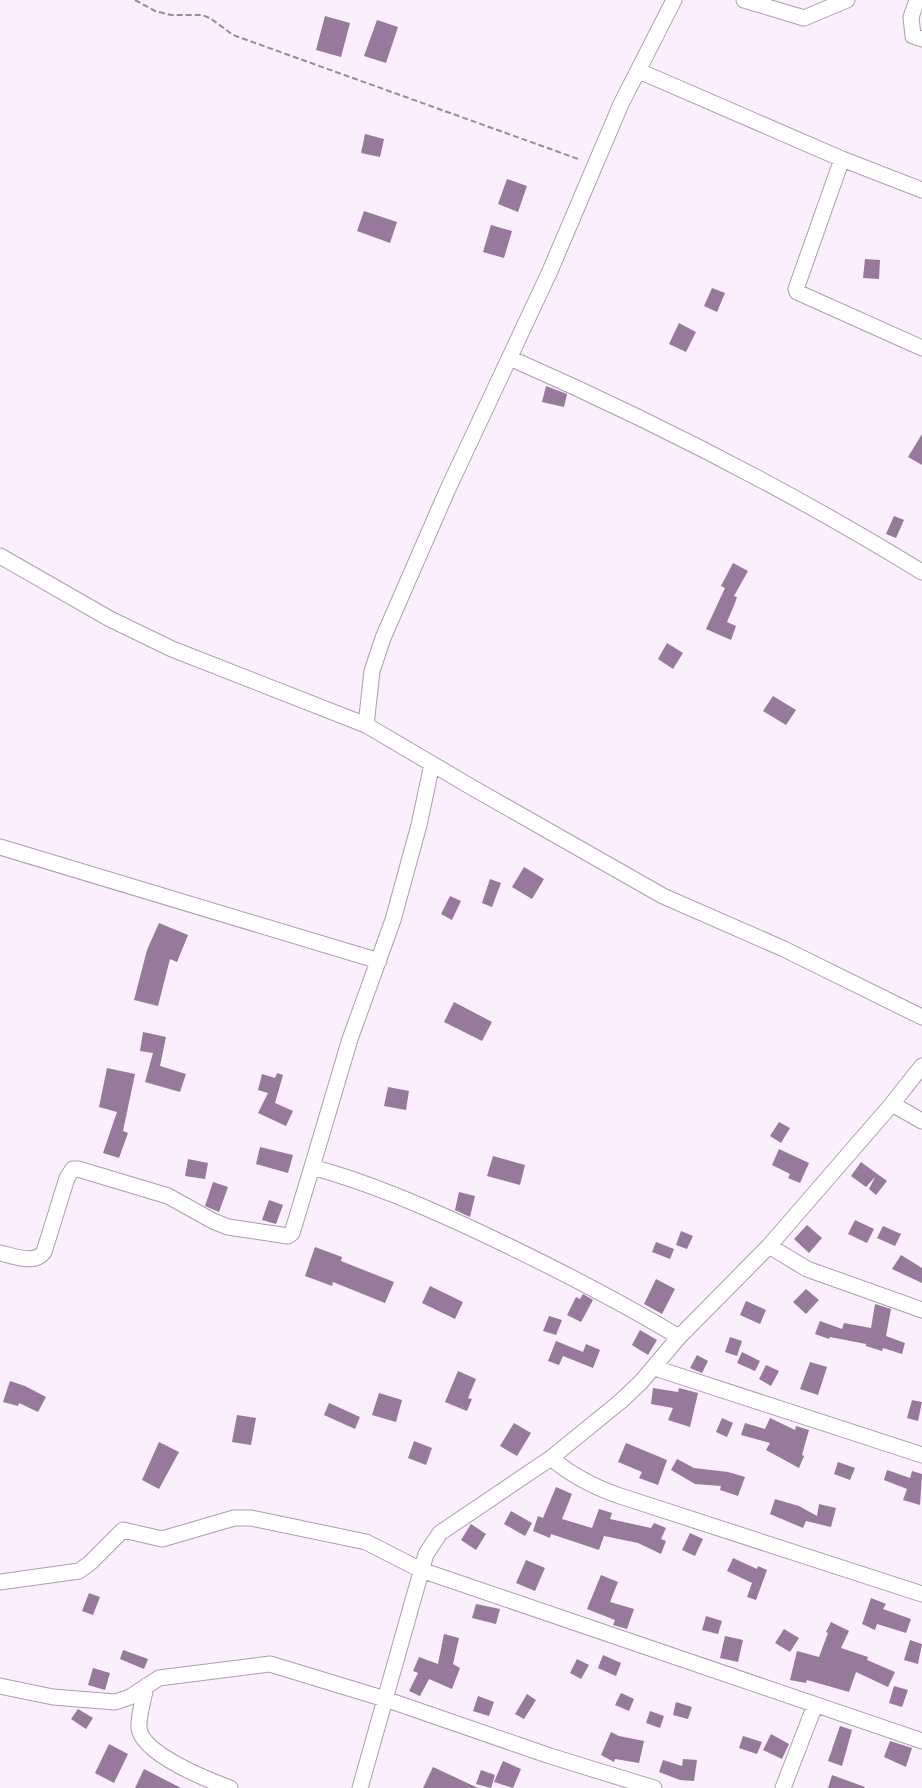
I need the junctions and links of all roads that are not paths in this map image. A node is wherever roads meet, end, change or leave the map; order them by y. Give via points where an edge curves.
1 (674, 0) edge
2 (744, 0) edge
3 (847, 0) edge
4 (917, 0) edge
5 (922, 39) edge
6 (639, 71) junction
7 (842, 159) junction
8 (922, 190) edge
9 (922, 348) edge
10 (510, 358) junction
11 (0, 556) edge
12 (922, 572) edge
13 (366, 725) junction
14 (432, 764) junction
15 (0, 847) edge
16 (379, 961) junction
17 (922, 1017) edge
18 (922, 1066) edge
19 (892, 1104) junction
20 (922, 1121) edge
21 (312, 1167) junction
22 (769, 1246) junction
23 (0, 1253) edge
24 (922, 1310) edge
25 (679, 1337) junction
26 (655, 1368) junction
27 (922, 1455) edge
28 (551, 1458) junction
29 (421, 1570) junction
30 (0, 1582) edge
31 (922, 1594) edge
32 (0, 1686) edge
33 (146, 1686) junction
34 (385, 1699) junction
35 (815, 1705) junction
36 (922, 1742) edge
37 (230, 1788) edge
38 (360, 1788) edge
39 (654, 1788) edge
40 (783, 1788) edge

1 - 6 street
2 - 3 street via 804,18
4 - 5 street via 911,17 913,36
6 - 7 street
6 - 10 street
7 - 8 street
7 - 9 street via 797,292
10 - 12 street via 678,436
10 - 13 street via 383,638 372,670
11 - 13 street via 110,619 172,649
13 - 14 street
14 - 16 street via 416,837
14 - 17 street via 663,896 784,949
15 - 16 street
16 - 21 street via 350,1039
18 - 19 street
19 - 20 street
19 - 22 street
21 - 23 street via 288,1236 228,1227 168,1196 73,1169 41,1256 30,1259
21 - 25 street via 378,1187 461,1224 545,1263
22 - 24 street via 807,1269
22 - 25 street
25 - 26 street
26 - 27 street
26 - 28 street
28 - 29 street via 440,1533
28 - 31 street via 589,1485
29 - 30 street via 366,1542 241,1518 162,1539 123,1530 78,1571
29 - 34 street
29 - 35 street
32 - 33 street via 53,1697 115,1702
33 - 34 street via 171,1675 270,1664
33 - 37 street via 138,1726 147,1744 162,1756
34 - 38 street
34 - 39 street
35 - 36 street
35 - 40 street

